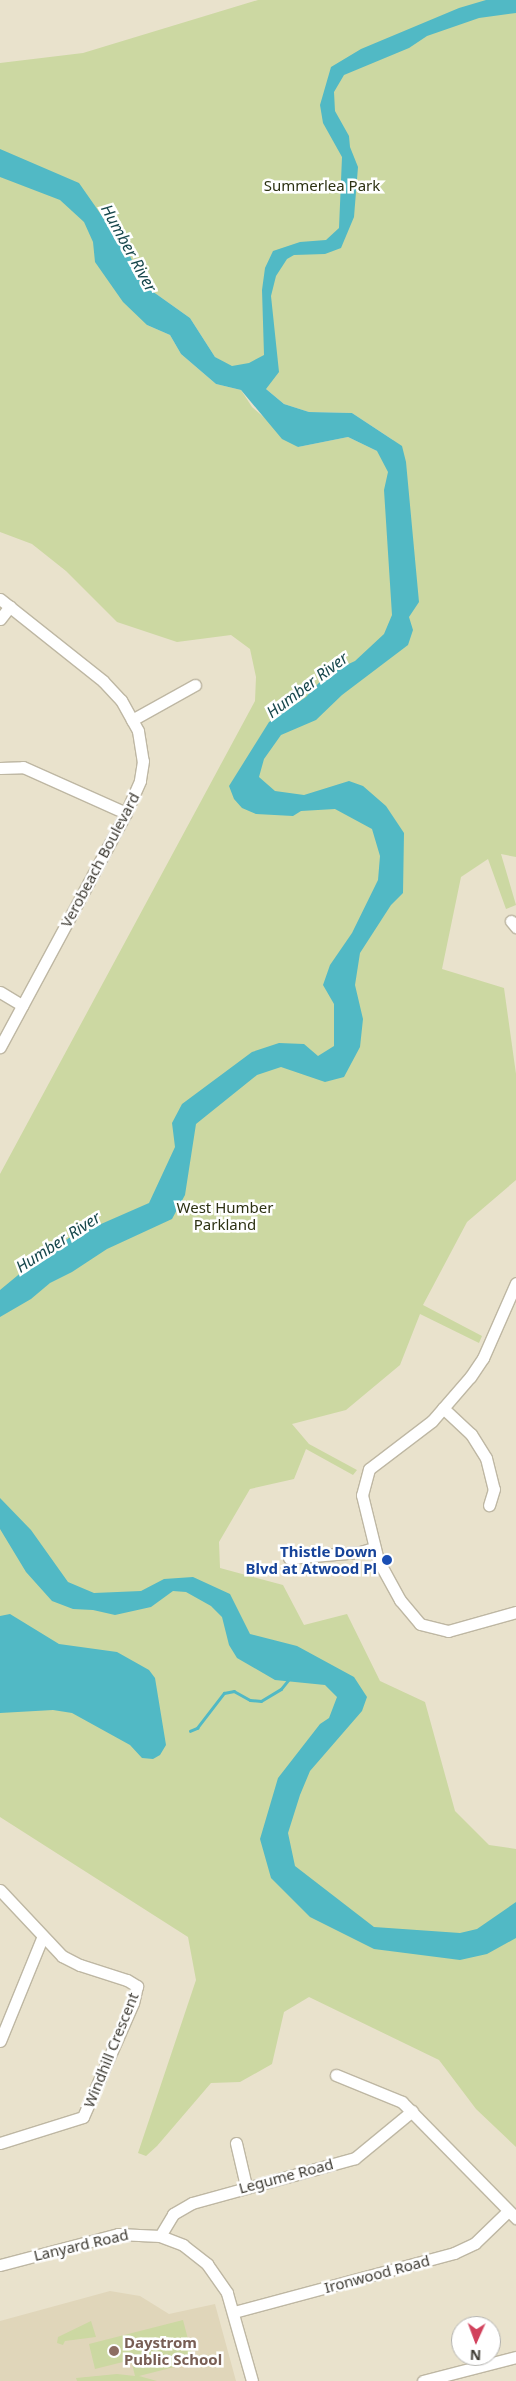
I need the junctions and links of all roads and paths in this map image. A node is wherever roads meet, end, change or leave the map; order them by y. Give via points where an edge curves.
1 (0, 599) edge
2 (10, 606) junction
3 (0, 618) edge
4 (195, 685) dead end
5 (132, 720) junction
6 (0, 768) edge
7 (126, 813) junction
8 (0, 992) edge
9 (22, 1005) junction
10 (0, 1047) edge
11 (515, 1290) edge
12 (444, 1408) junction
13 (490, 1505) dead end
14 (374, 1548) junction
15 (289, 1558) dead end
16 (516, 1612) edge
17 (0, 1890) edge
18 (42, 1938) junction
19 (0, 2041) edge
20 (336, 2075) dead end
21 (412, 2111) junction
22 (0, 2143) edge
23 (236, 2143) dead end
24 (246, 2186) junction
25 (512, 2215) edge
26 (160, 2236) junction
27 (0, 2265) edge
28 (234, 2312) junction
29 (516, 2357) edge
30 (252, 2381) edge
31 (423, 2381) edge

1 - 2 street, Verobeach Boulevard
2 - 3 street
2 - 5 street, Verobeach Boulevard via 103,681
4 - 5 street
5 - 7 street, Verobeach Boulevard via 142,751 142,772
6 - 7 street via 23,767
7 - 9 street, Verobeach Boulevard
8 - 9 street
9 - 10 street, Verobeach Boulevard
11 - 12 street via 484,1358
12 - 13 street via 471,1434 486,1458 494,1489
12 - 14 street via 432,1421 369,1469 362,1495
14 - 15 street
14 - 16 street via 400,1600 420,1624 431,1629 448,1631
17 - 18 street
18 - 19 street
18 - 22 street, Windhill Crescent via 62,1956 80,1966 137,1986 133,2003 83,2117
20 - 21 street via 402,2102
21 - 24 street, Legume Road via 355,2158
21 - 25 street
23 - 24 street
24 - 26 street, Legume Road via 181,2207
25 - 28 street, Ironwood Road via 464,2250
26 - 27 street, Lanyard Road via 118,2234
26 - 28 street, Lanyard Road via 192,2250 207,2264 222,2284
28 - 30 street, Lanyard Road
29 - 31 street

